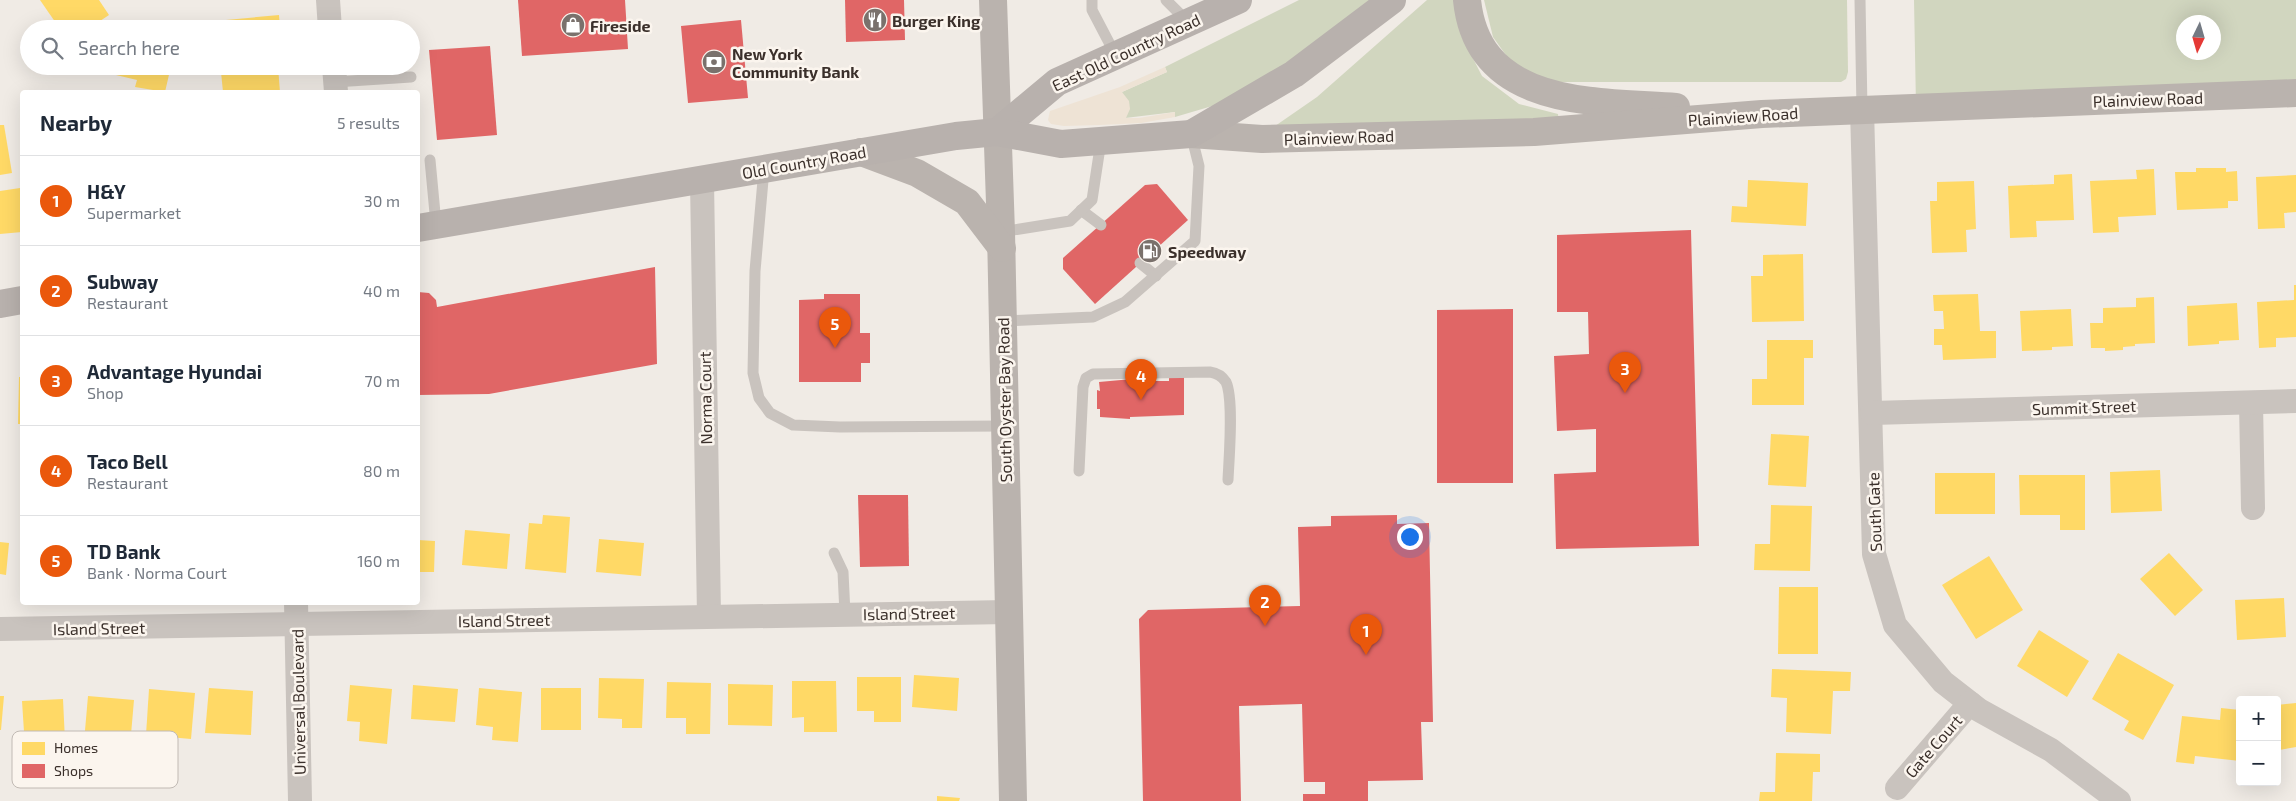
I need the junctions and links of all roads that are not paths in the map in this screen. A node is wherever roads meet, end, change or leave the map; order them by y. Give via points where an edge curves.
1 (328, 0) edge
2 (993, 0) edge
3 (1092, 0) edge
4 (1166, 0) edge
5 (1238, 0) edge
6 (1392, 0) edge
7 (1467, 0) edge
8 (1860, 0) edge
9 (329, 20) edge
10 (1190, 23) junction
11 (1115, 54) junction
12 (412, 77) dead end
13 (335, 80) edge
14 (2296, 94) edge
15 (1862, 109) junction
16 (1762, 114) junction
17 (997, 132) junction
18 (1191, 134) junction
19 (1101, 141) junction
20 (861, 152) junction
21 (430, 160) dead end
22 (764, 169) junction
23 (702, 181) junction
24 (1081, 210) junction
25 (1101, 225) dead end
26 (427, 226) edge
27 (1001, 240) junction
28 (1140, 264) dead end
29 (1156, 276) junction
30 (20, 300) edge
31 (0, 304) edge
32 (1003, 321) junction
33 (2296, 401) edge
34 (2251, 403) junction
35 (1872, 413) junction
36 (1004, 426) junction
37 (1078, 471) dead end
38 (1228, 480) dead end
39 (2253, 508) dead end
40 (834, 553) dead end
41 (1008, 612) junction
42 (296, 614) edge
43 (844, 614) junction
44 (709, 616) junction
45 (0, 629) edge
46 (1970, 703) junction
47 (1897, 788) dead end
48 (300, 801) edge
49 (1013, 801) edge
50 (2118, 801) edge

1 - 9 street
2 - 17 main road, South Oyster Bay Road
3 - 11 lane via 1092,10
4 - 10 lane
5 - 10 main road, East Old Country Road
6 - 18 main road via 1294,74
7 - 16 main road via 1475,31 1495,65 1532,89 1579,100
8 - 15 lane
10 - 11 main road, East Old Country Road
11 - 17 main road, East Old Country Road via 1057,82
12 - 13 lane
14 - 15 main road, Plainview Road
15 - 16 main road, Plainview Road
15 - 35 street, South Gate
16 - 18 main road, Plainview Road via 1534,132 1262,139
17 - 19 main road, Old Country Road via 1061,144
17 - 20 main road, Old Country Road
17 - 27 main road, South Oyster Bay Road
18 - 19 main road, Old Country Road
18 - 29 lane via 1199,166 1195,241
19 - 24 lane via 1092,200
20 - 22 main road, Old Country Road
20 - 27 main road via 917,173 967,202
21 - 26 lane
22 - 23 main road, Old Country Road
22 - 36 lane via 756,259 753,373 759,398 770,413 793,425
23 - 26 main road, Old Country Road
23 - 44 street, Norma Court
24 - 25 lane
24 - 27 lane via 1070,221
27 - 32 main road, South Oyster Bay Road
28 - 29 lane
29 - 32 lane via 1126,302 1093,316
30 - 31 main road
32 - 36 main road, South Oyster Bay Road
33 - 34 street, Summit Street
34 - 35 street, Summit Street
34 - 39 street
35 - 46 street, South Gate via 1874,554 1896,625 1943,682
36 - 41 main road, South Oyster Bay Road
37 - 38 lane via 1082,387 1086,378 1093,374 1210,372 1217,373 1226,382 1229,396
40 - 43 lane via 843,572
41 - 43 street, Island Street
41 - 49 main road, South Oyster Bay Road
42 - 44 street, Island Street
42 - 45 street, Island Street
42 - 48 street, Universal Boulevard
43 - 44 street, Island Street
46 - 47 street, Gate Court
46 - 50 street, South Gate via 2051,750

